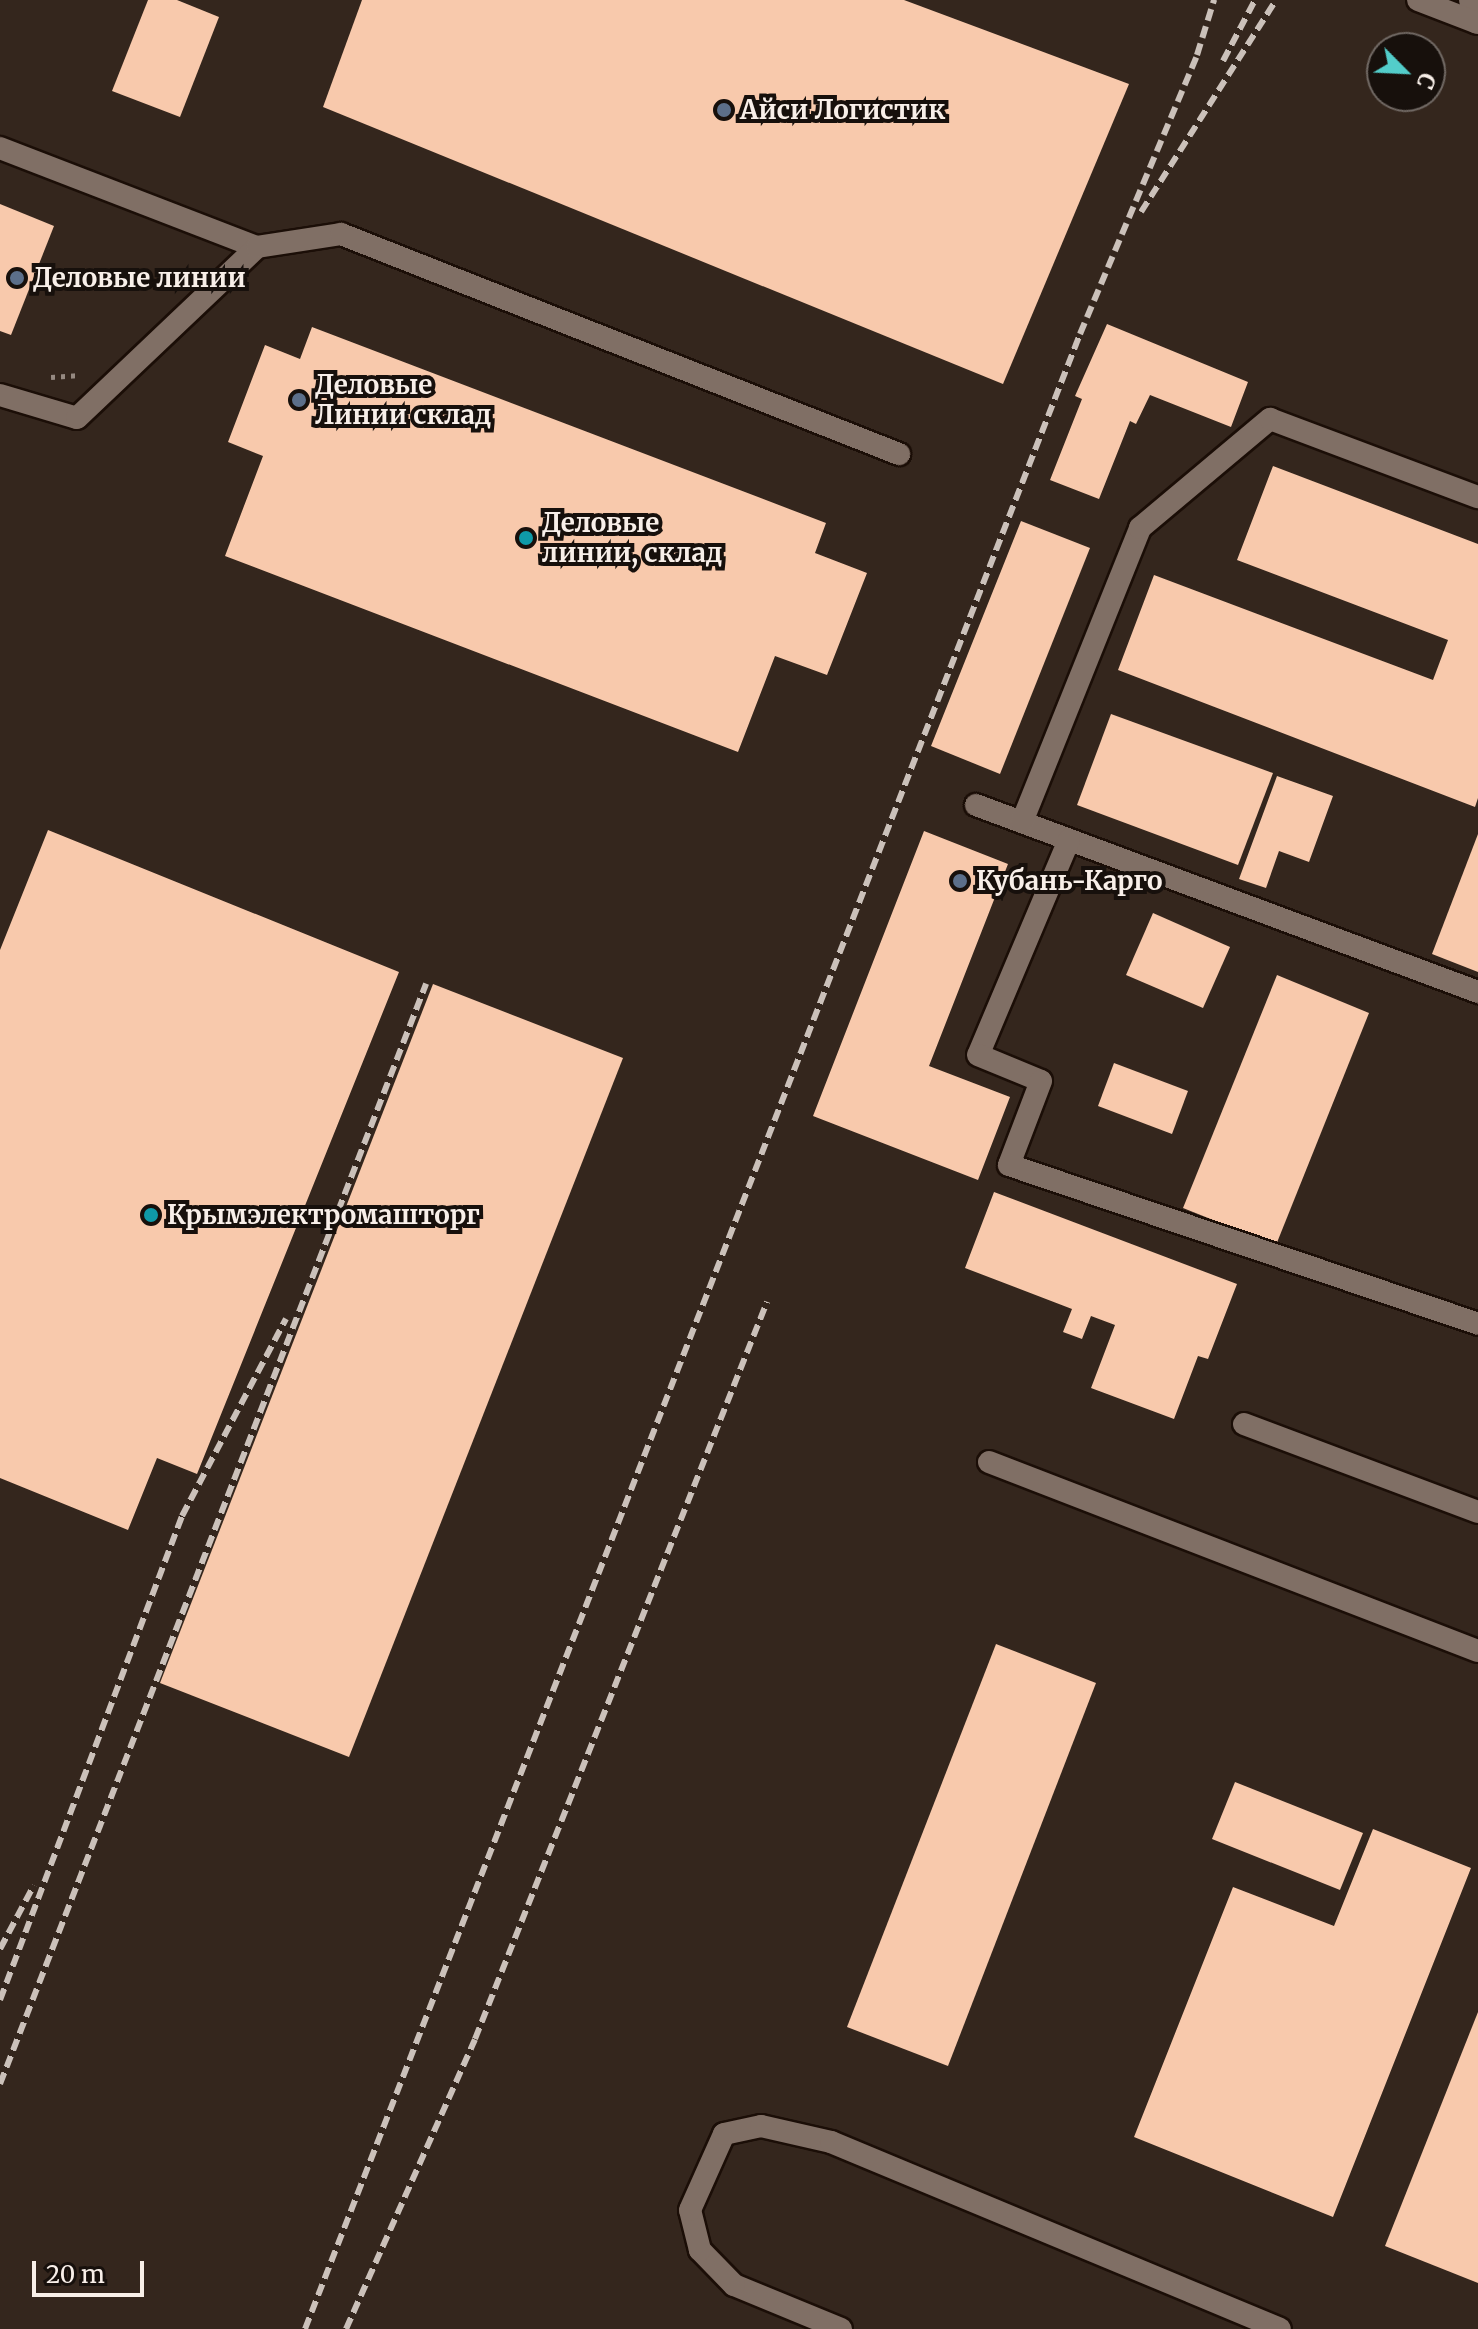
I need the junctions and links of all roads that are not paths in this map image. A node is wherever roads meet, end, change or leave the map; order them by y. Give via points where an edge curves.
1 (1418, 0) edge
2 (1475, 15) edge
3 (0, 148) edge
4 (257, 247) junction
5 (0, 395) edge
6 (899, 454) dead end
7 (1478, 497) edge
8 (976, 805) dead end
9 (1022, 822) junction
10 (1069, 840) junction
11 (1478, 992) edge
12 (1478, 1324) edge
13 (1244, 1424) dead end
14 (989, 1462) dead end
15 (1478, 1512) edge
16 (1478, 1651) edge
17 (841, 2329) edge
18 (1280, 2329) edge

1 - 2 street
3 - 4 street
4 - 5 street via 77,418
4 - 6 street via 341,234
7 - 9 street via 1270,419 1140,528
8 - 9 street
9 - 10 street
10 - 11 street
10 - 12 street via 978,1055 1041,1081 1009,1165
13 - 15 street
14 - 16 street
17 - 18 street via 734,2285 700,2250 690,2210 724,2134 761,2126 831,2142

